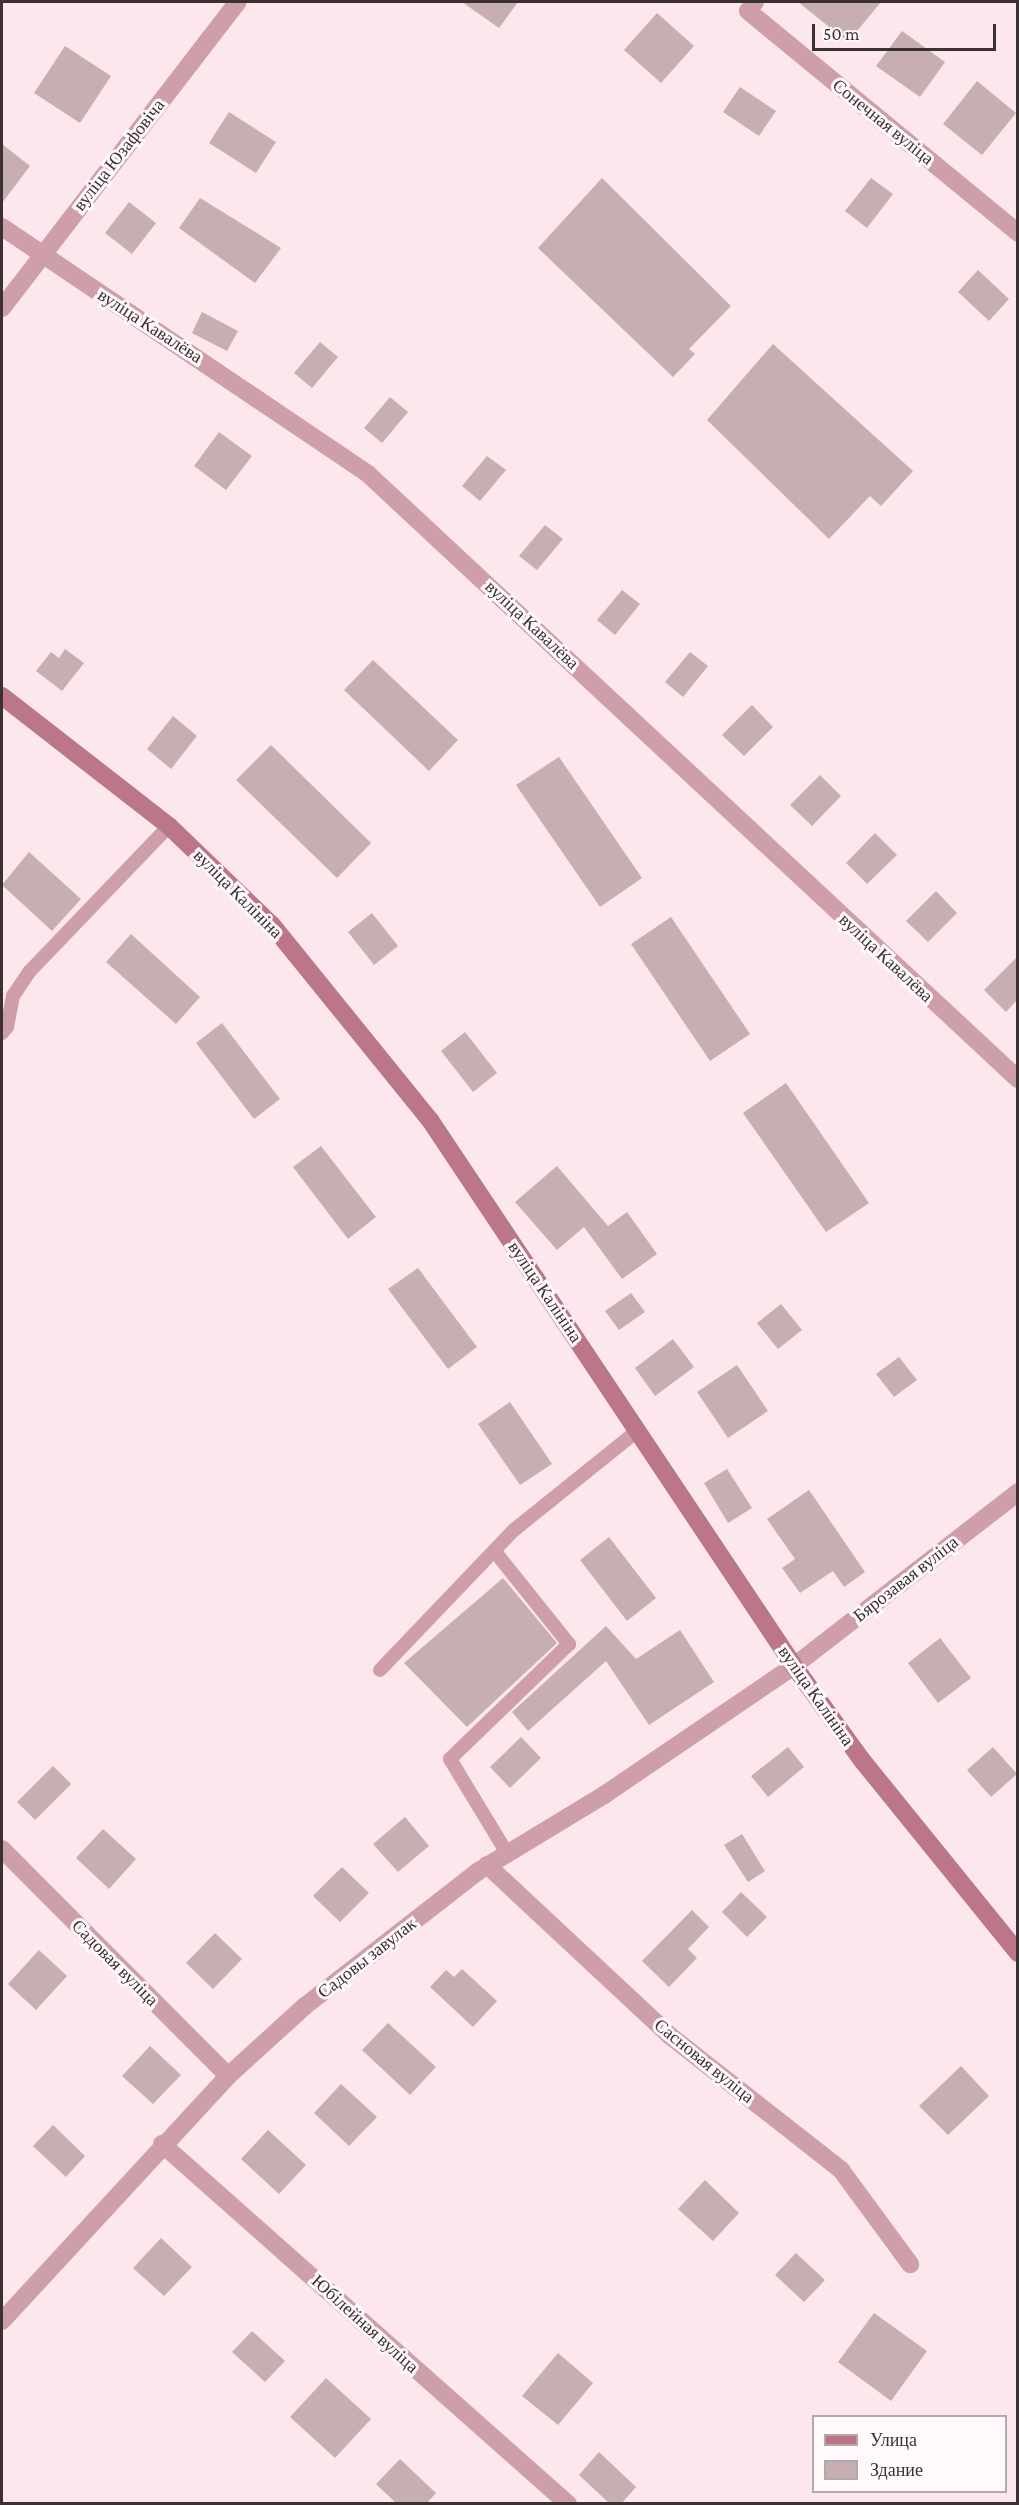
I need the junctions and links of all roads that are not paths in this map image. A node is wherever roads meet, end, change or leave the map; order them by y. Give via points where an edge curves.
1 (238, 2) edge
2 (751, 6) edge
3 (2, 227) edge
4 (1017, 233) edge
5 (40, 256) junction
6 (2, 308) edge
7 (2, 696) edge
8 (169, 826) junction
9 (2, 1033) edge
10 (1017, 1079) edge
11 (636, 1432) junction
12 (1017, 1492) edge
13 (496, 1553) junction
14 (794, 1666) junction
15 (380, 1670) dead end
16 (2, 1849) edge
17 (507, 1853) junction
18 (487, 1866) junction
19 (1017, 1953) edge
20 (228, 2076) junction
21 (162, 2144) junction
22 (910, 2265) dead end
23 (2, 2321) edge
24 (568, 2504) edge

1 - 5 street, вуліца Юзафовіча
2 - 4 street, Сонечная вуліца
3 - 5 street, вуліца Кавалёва
5 - 6 street, вуліца Юзафовіча
5 - 10 street, вуліца Кавалёва via 194,354 368,474
7 - 8 street, вуліца Калініна
8 - 9 lane via 30,971 13,996 7,1027
8 - 11 street, вуліца Калініна via 272,926 430,1120
11 - 13 lane via 514,1530
11 - 14 street, вуліца Калініна
12 - 14 street, Бярозавая вуліца
13 - 15 lane
13 - 17 lane via 569,1644 450,1760
14 - 17 street, Садовы завулак via 604,1795
14 - 19 street, вуліца Калініна via 861,1759
16 - 20 street, Садовая вуліца
17 - 18 street, Садовы завулак
18 - 20 street, Садовы завулак via 305,2006
18 - 22 street, Сасновая вуліца via 669,2036 841,2170
20 - 21 street, Садовы завулак
21 - 23 street, Садовы завулак
21 - 24 street, Юбілейная вуліца

